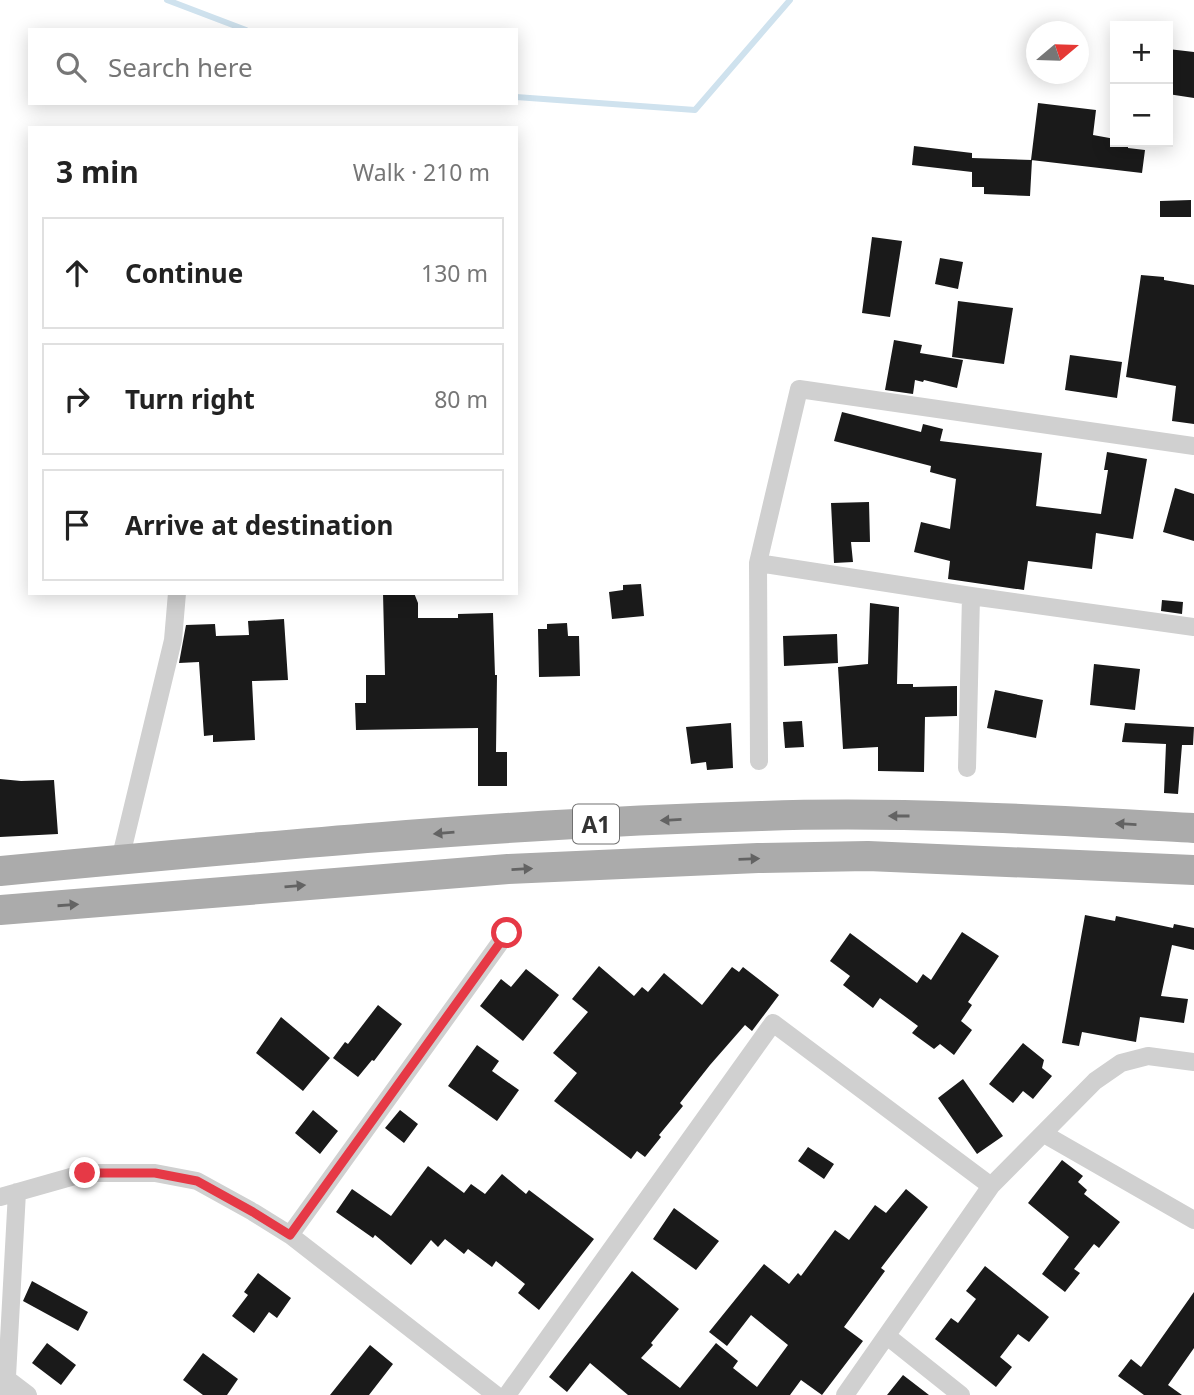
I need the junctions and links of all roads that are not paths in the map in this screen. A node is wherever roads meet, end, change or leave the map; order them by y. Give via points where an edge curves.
1 (1194, 446) edge
2 (758, 563) junction
3 (177, 595) edge
4 (971, 596) junction
5 (1194, 627) edge
6 (759, 761) dead end
7 (967, 768) dead end
8 (1194, 828) edge
9 (120, 860) junction
10 (1194, 870) edge
11 (0, 871) edge
12 (0, 910) edge
13 (507, 933) dead end
14 (1194, 1062) edge
15 (1044, 1134) junction
16 (991, 1186) junction
17 (8, 1194) edge
18 (1194, 1220) edge
19 (290, 1235) junction
20 (887, 1336) junction
21 (7, 1387) edge
22 (28, 1395) edge
23 (496, 1395) edge
24 (507, 1395) edge
25 (845, 1395) edge
26 (961, 1395) edge

1 - 2 street via 799,389
2 - 4 street
2 - 6 street
3 - 9 street via 173,640
4 - 5 street
4 - 7 street
8 -> 9 main road, A1 via 966,816 762,816 477,831
9 - 11 main road, A1
12 -> 10 main road, A1 via 508,869 758,858 867,856
13 - 19 street
14 - 15 street via 1148,1056 1121,1063 1095,1081
15 - 16 street
15 - 18 street
16 - 20 street
16 - 24 street via 773,1023
17 - 19 street via 85,1173 155,1173 197,1181
17 - 21 street
19 - 23 street
20 - 25 street
20 - 26 street
21 - 22 street

